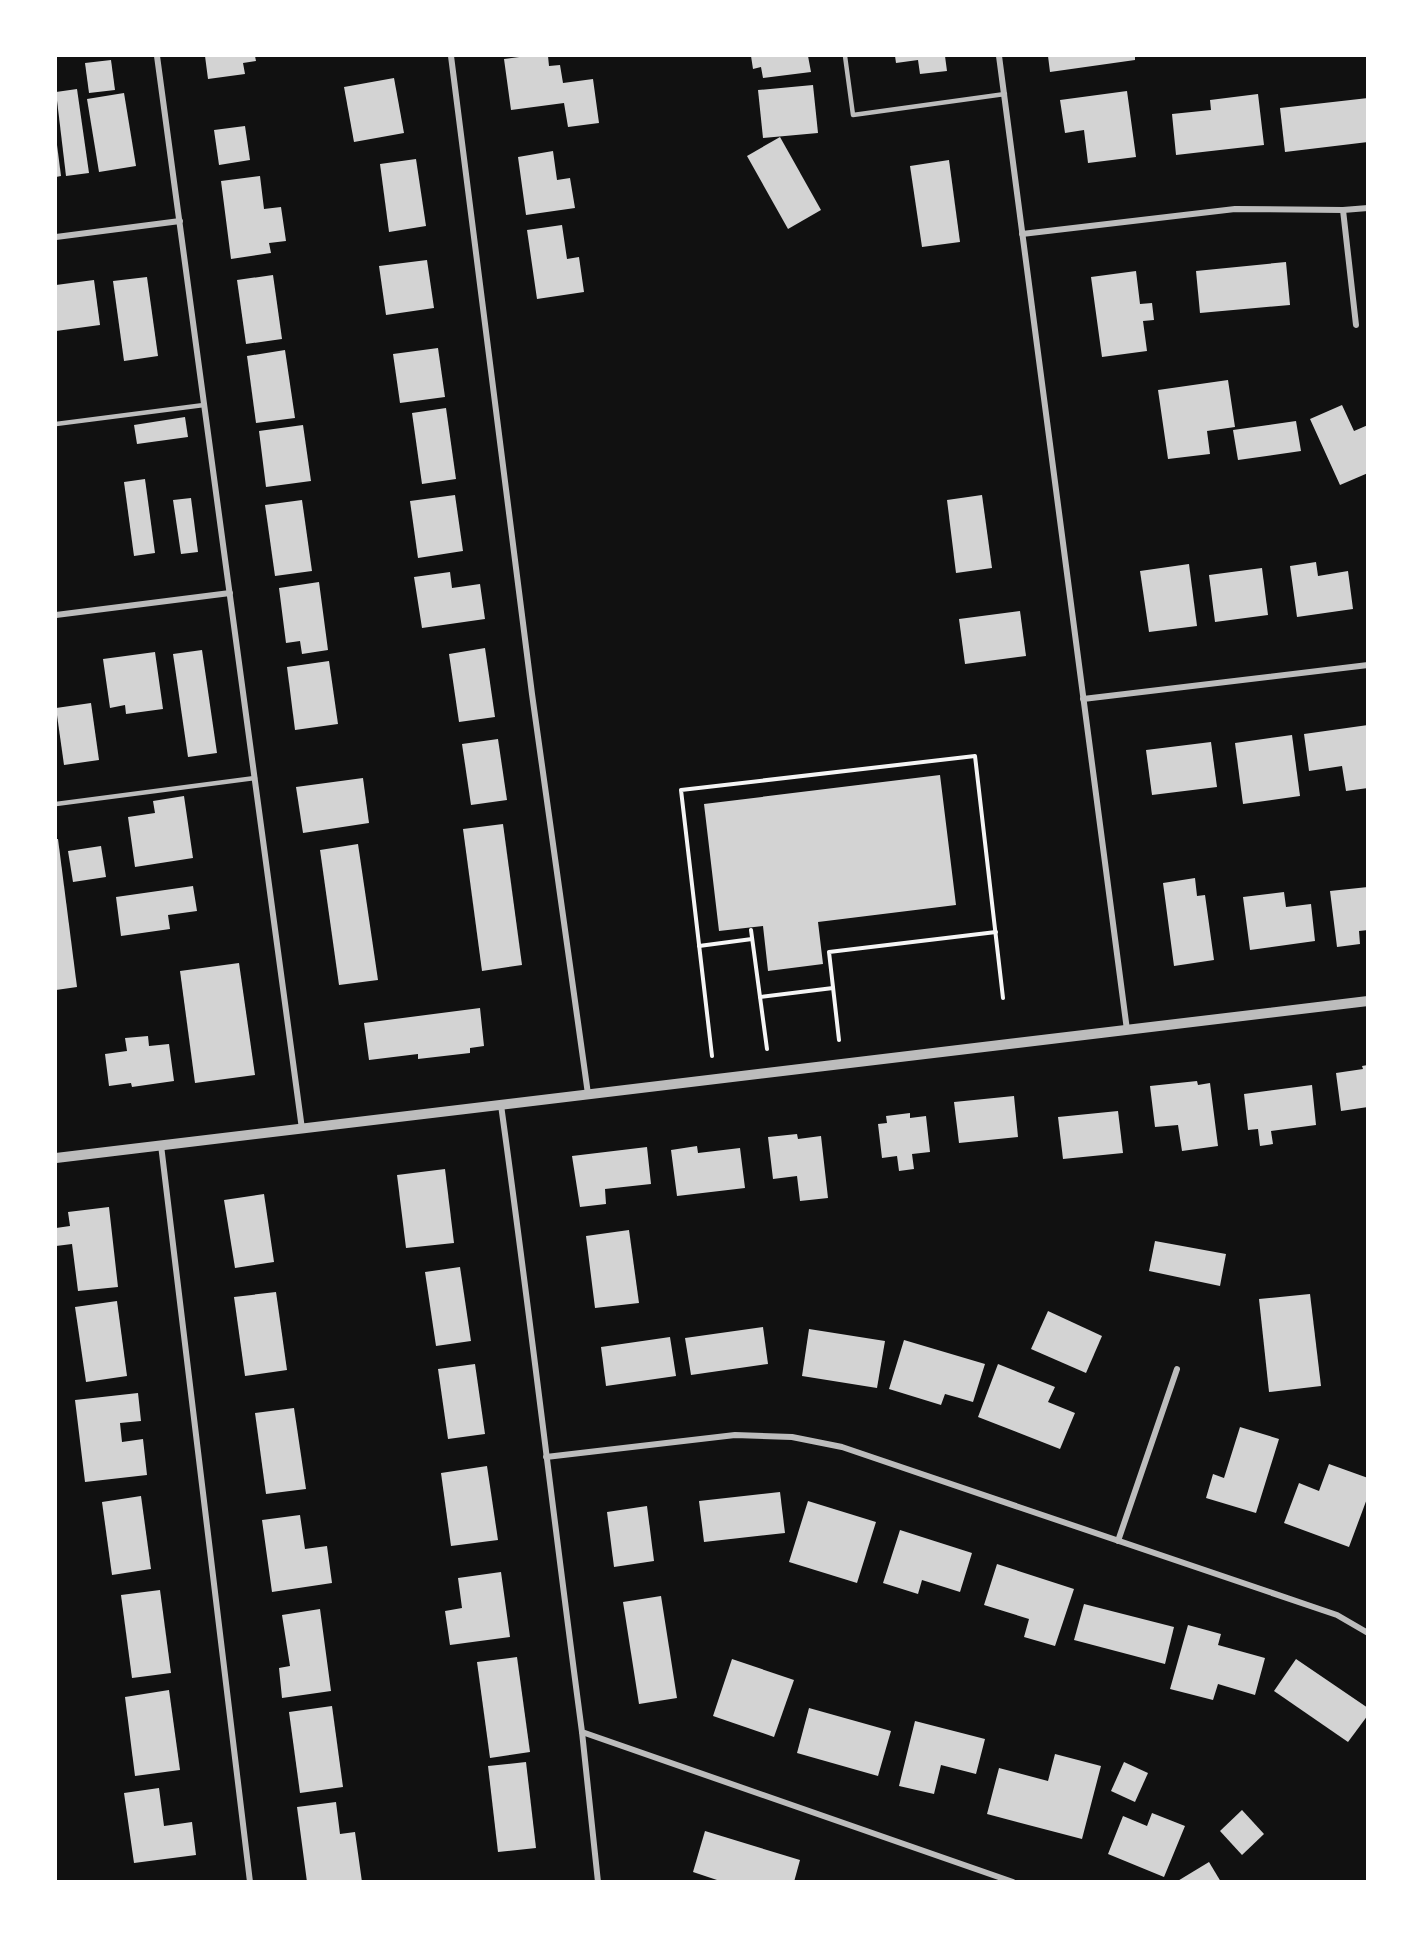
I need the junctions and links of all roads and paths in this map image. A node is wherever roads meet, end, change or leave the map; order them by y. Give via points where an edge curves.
1 (157, 56) edge
2 (451, 56) edge
3 (844, 56) edge
4 (999, 56) edge
5 (1005, 94) junction
6 (1368, 208) edge
7 (1343, 210) junction
8 (180, 221) junction
9 (1022, 234) junction
10 (56, 237) edge
11 (1356, 325) dead end
12 (204, 405) junction
13 (56, 424) edge
14 (230, 593) junction
15 (56, 615) edge
16 (1368, 665) edge
17 (1083, 699) junction
18 (255, 778) junction
19 (56, 804) edge
20 (750, 930) dead end
21 (996, 932) junction
22 (752, 939) junction
23 (699, 946) junction
24 (833, 988) junction
25 (760, 997) junction
26 (1004, 998) dead end
27 (1368, 1001) edge
28 (1127, 1030) junction
29 (839, 1040) dead end
30 (766, 1049) dead end
31 (712, 1056) dead end
32 (588, 1094) junction
33 (501, 1104) junction
34 (302, 1129) junction
35 (161, 1145) junction
36 (56, 1158) edge
37 (1177, 1369) dead end
38 (546, 1457) junction
39 (1118, 1541) junction
40 (1368, 1633) edge
41 (582, 1732) junction
42 (250, 1881) edge
43 (598, 1881) edge
44 (1013, 1881) edge

1 - 8 street
2 - 32 street via 532,694
3 - 5 lane via 853,115
4 - 5 street
5 - 9 street
6 - 7 street
7 - 9 street via 1235,209
7 - 11 street
8 - 10 street
8 - 12 street
9 - 17 street
12 - 13 lane
12 - 14 street
14 - 15 street
14 - 18 street
16 - 17 street
17 - 28 street
18 - 19 lane
18 - 34 street
20 - 22 path
21 - 23 path via 975,756 681,790
21 - 24 path via 829,952
21 - 26 path
22 - 23 path
22 - 25 path
23 - 31 path
24 - 25 path
24 - 29 path
25 - 30 path
27 - 28 street
28 - 32 street
32 - 33 street
33 - 34 street
33 - 38 street via 543,1408
34 - 35 street
35 - 36 street
35 - 42 street
37 - 39 street
38 - 39 street via 735,1435 792,1437 842,1447
38 - 41 street
39 - 40 street via 1337,1615
41 - 43 street
41 - 44 street

